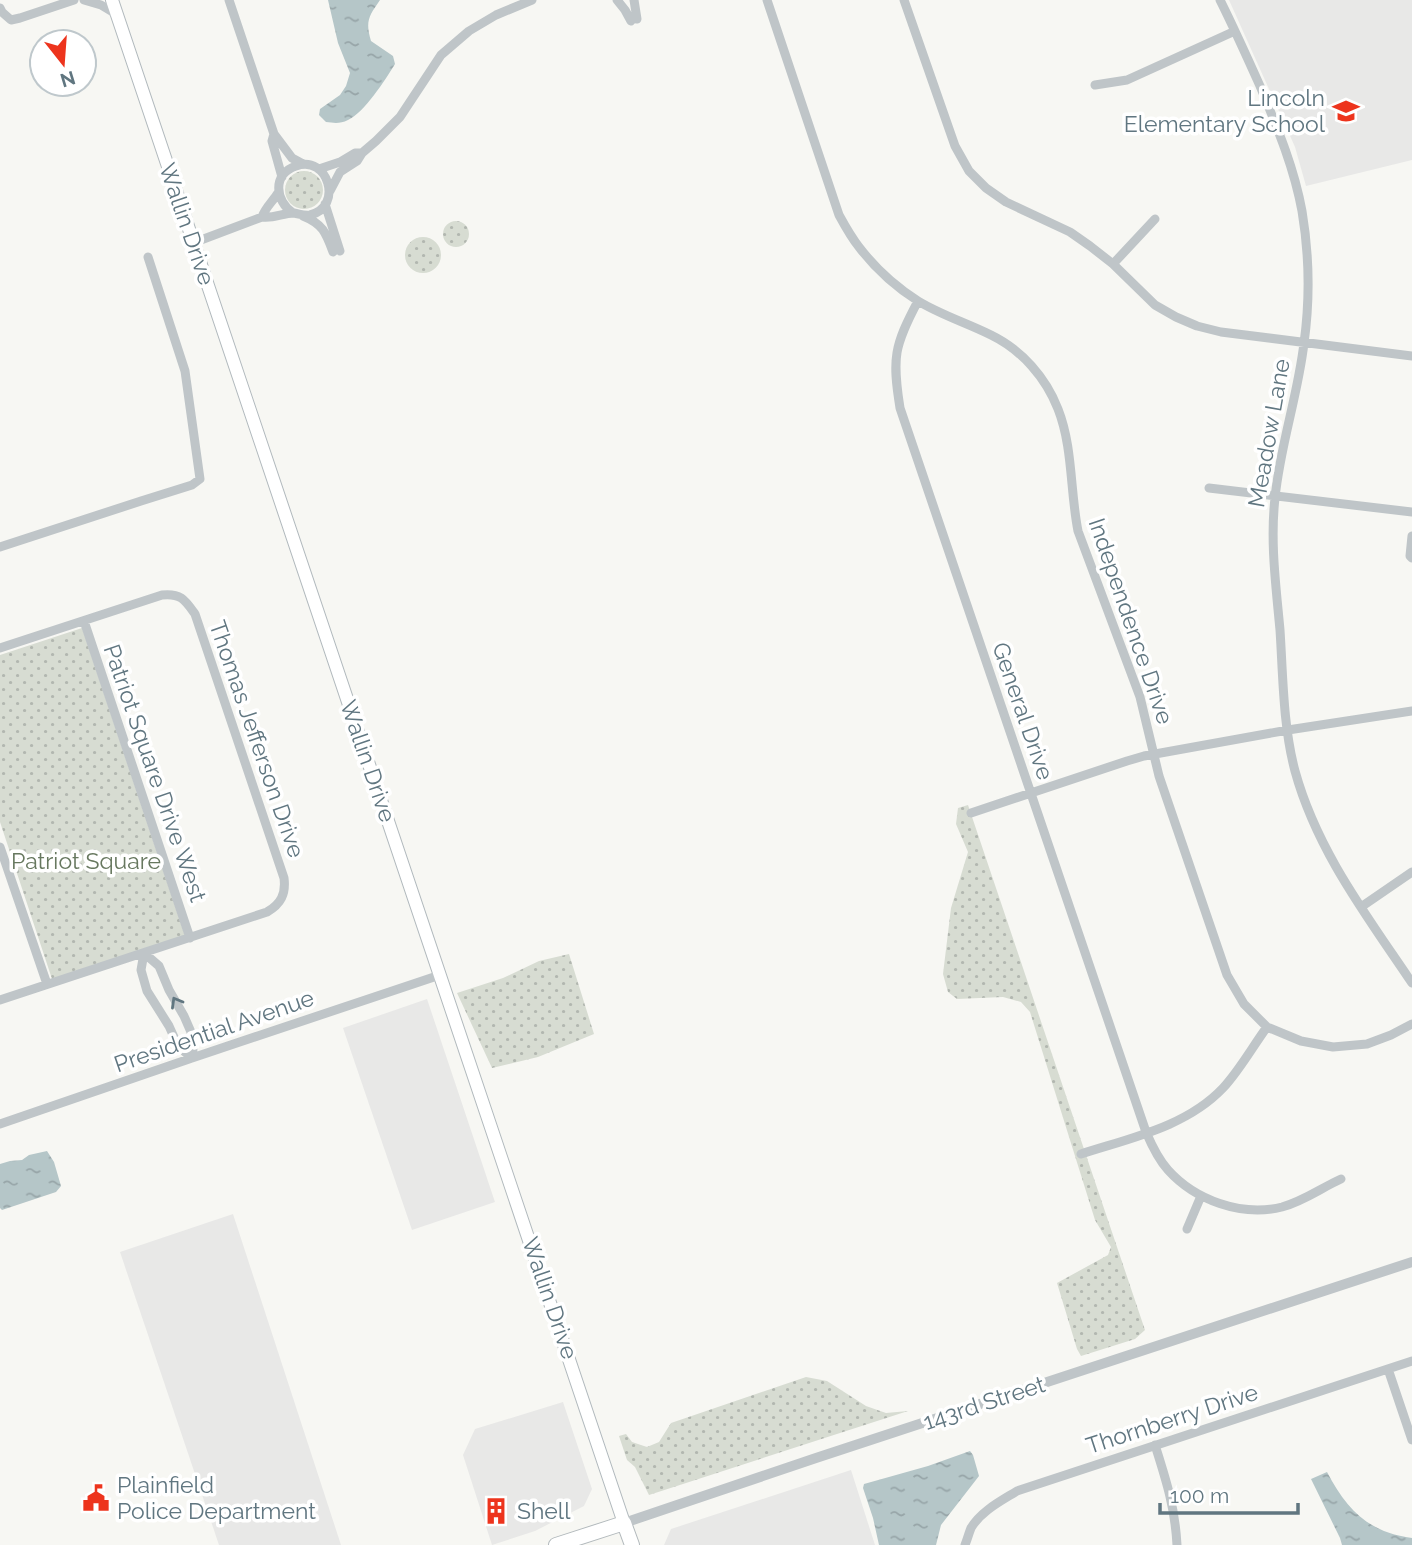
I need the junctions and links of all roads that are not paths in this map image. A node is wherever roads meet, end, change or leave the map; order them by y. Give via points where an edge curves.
1 (74, 0) edge
2 (84, 0) edge
3 (112, 0) edge
4 (229, 0) edge
5 (532, 0) edge
6 (617, 0) edge
7 (634, 0) edge
8 (767, 0) edge
9 (904, 0) edge
10 (1220, 0) edge
11 (0, 8) edge
12 (116, 14) junction
13 (1235, 31) junction
14 (1095, 85) dead end
15 (274, 134) junction
16 (362, 153) junction
17 (303, 164) junction
18 (319, 169) junction
19 (282, 177) junction
20 (330, 191) junction
21 (278, 193) junction
22 (325, 204) junction
23 (297, 214) junction
24 (262, 217) junction
25 (1155, 219) dead end
26 (193, 243) junction
27 (148, 257) dead end
28 (1112, 264) junction
29 (918, 301) junction
30 (1304, 343) junction
31 (1412, 356) edge
32 (1209, 488) dead end
33 (1275, 496) junction
34 (1412, 512) edge
35 (1412, 537) edge
36 (0, 548) edge
37 (1412, 558) edge
38 (84, 621) junction
39 (0, 648) edge
40 (1412, 711) edge
41 (1288, 730) junction
42 (1154, 754) junction
43 (1030, 793) junction
44 (971, 813) dead end
45 (0, 847) edge
46 (1412, 872) edge
47 (1361, 907) junction
48 (190, 938) junction
49 (144, 953) junction
50 (440, 975) junction
51 (1412, 983) edge
52 (47, 984) junction
53 (0, 1000) edge
54 (1412, 1024) edge
55 (1267, 1027) junction
56 (192, 1058) junction
57 (0, 1124) edge
58 (1146, 1132) junction
59 (1082, 1154) dead end
60 (1341, 1179) dead end
61 (1201, 1196) junction
62 (1186, 1229) dead end
63 (1412, 1262) edge
64 (1412, 1361) edge
65 (1388, 1368) junction
66 (1412, 1440) edge
67 (1155, 1444) junction
68 (624, 1523) junction
69 (556, 1545) edge
70 (632, 1545) edge
71 (965, 1545) edge
72 (1177, 1545) edge

1 - 11 street via 11,20
2 - 12 street
3 - 12 main road, Wallin Drive
4 - 15 street
5 - 16 street via 469,31 441,55 400,117
6 - 7 street via 634,20
8 - 29 street, Independence Drive via 839,215 883,274
9 - 28 street via 955,146 969,171 1006,202 1070,232
10 - 13 street, Meadow Lane
12 - 26 main road, Wallin Drive
13 - 14 street via 1127,80
13 - 30 street, Meadow Lane via 1293,170 1302,212 1308,294
15 - 17 street via 292,158
15 - 19 street
16 - 18 street
16 - 20 street via 340,172
17 - 18 street
17 - 19 street
18 - 20 street
19 - 21 street
20 - 22 street
21 - 23 street via 286,208
21 - 24 street
22 - 23 street via 310,215
22 - 23 street via 337,251 321,227
23 - 24 street
24 - 26 street
25 - 28 street
26 - 50 main road, Wallin Drive
27 - 36 street via 185,371 200,479
28 - 30 street via 1155,305 1197,326
29 - 42 street, Independence Drive via 995,336 1021,355 1044,381 1067,444 1079,531 1140,697
29 - 43 street, General Drive via 896,350 900,408
30 - 31 street
30 - 33 street, Meadow Lane
32 - 33 street
33 - 34 street
33 - 41 street, Meadow Lane via 1273,553
35 - 37 street
38 - 39 street
38 - 48 street, Patriot Square Drive West
38 - 48 street, Thomas Jefferson Drive via 162,595 172,594 188,603 284,878 282,898 275,907
40 - 41 street
41 - 42 street
41 - 47 street, Meadow Lane via 1305,802 1323,845
42 - 43 street
42 - 55 street, Independence Drive via 1227,975 1244,1004
43 - 44 street
43 - 58 street, General Drive
45 - 52 street
46 - 47 street
47 - 51 street, Meadow Lane
48 - 49 street
49 - 52 street
56 -> 49 street via 194,1039 184,1016 159,966
49 - 56 street via 141,970 147,991 178,1046
50 - 56 street, Presidential Avenue
50 - 68 main road, Wallin Drive
52 - 53 street
54 - 55 street, Independence Drive via 1367,1044 1333,1047 1301,1041
55 - 58 street via 1208,1102 1177,1121
56 - 57 street, Presidential Avenue
58 - 59 street
58 - 61 street, General Drive via 1167,1169
60 - 61 street, General Drive via 1279,1208 1252,1210
61 - 62 street
63 - 68 street, 143rd Street
64 - 65 street, Thornberry Drive
65 - 66 street
65 - 67 street, Thornberry Drive
67 - 71 street, Thornberry Drive via 1017,1491 984,1514 971,1528
67 - 72 street via 1175,1518
68 - 69 main road, 143rd Street
68 - 70 main road

